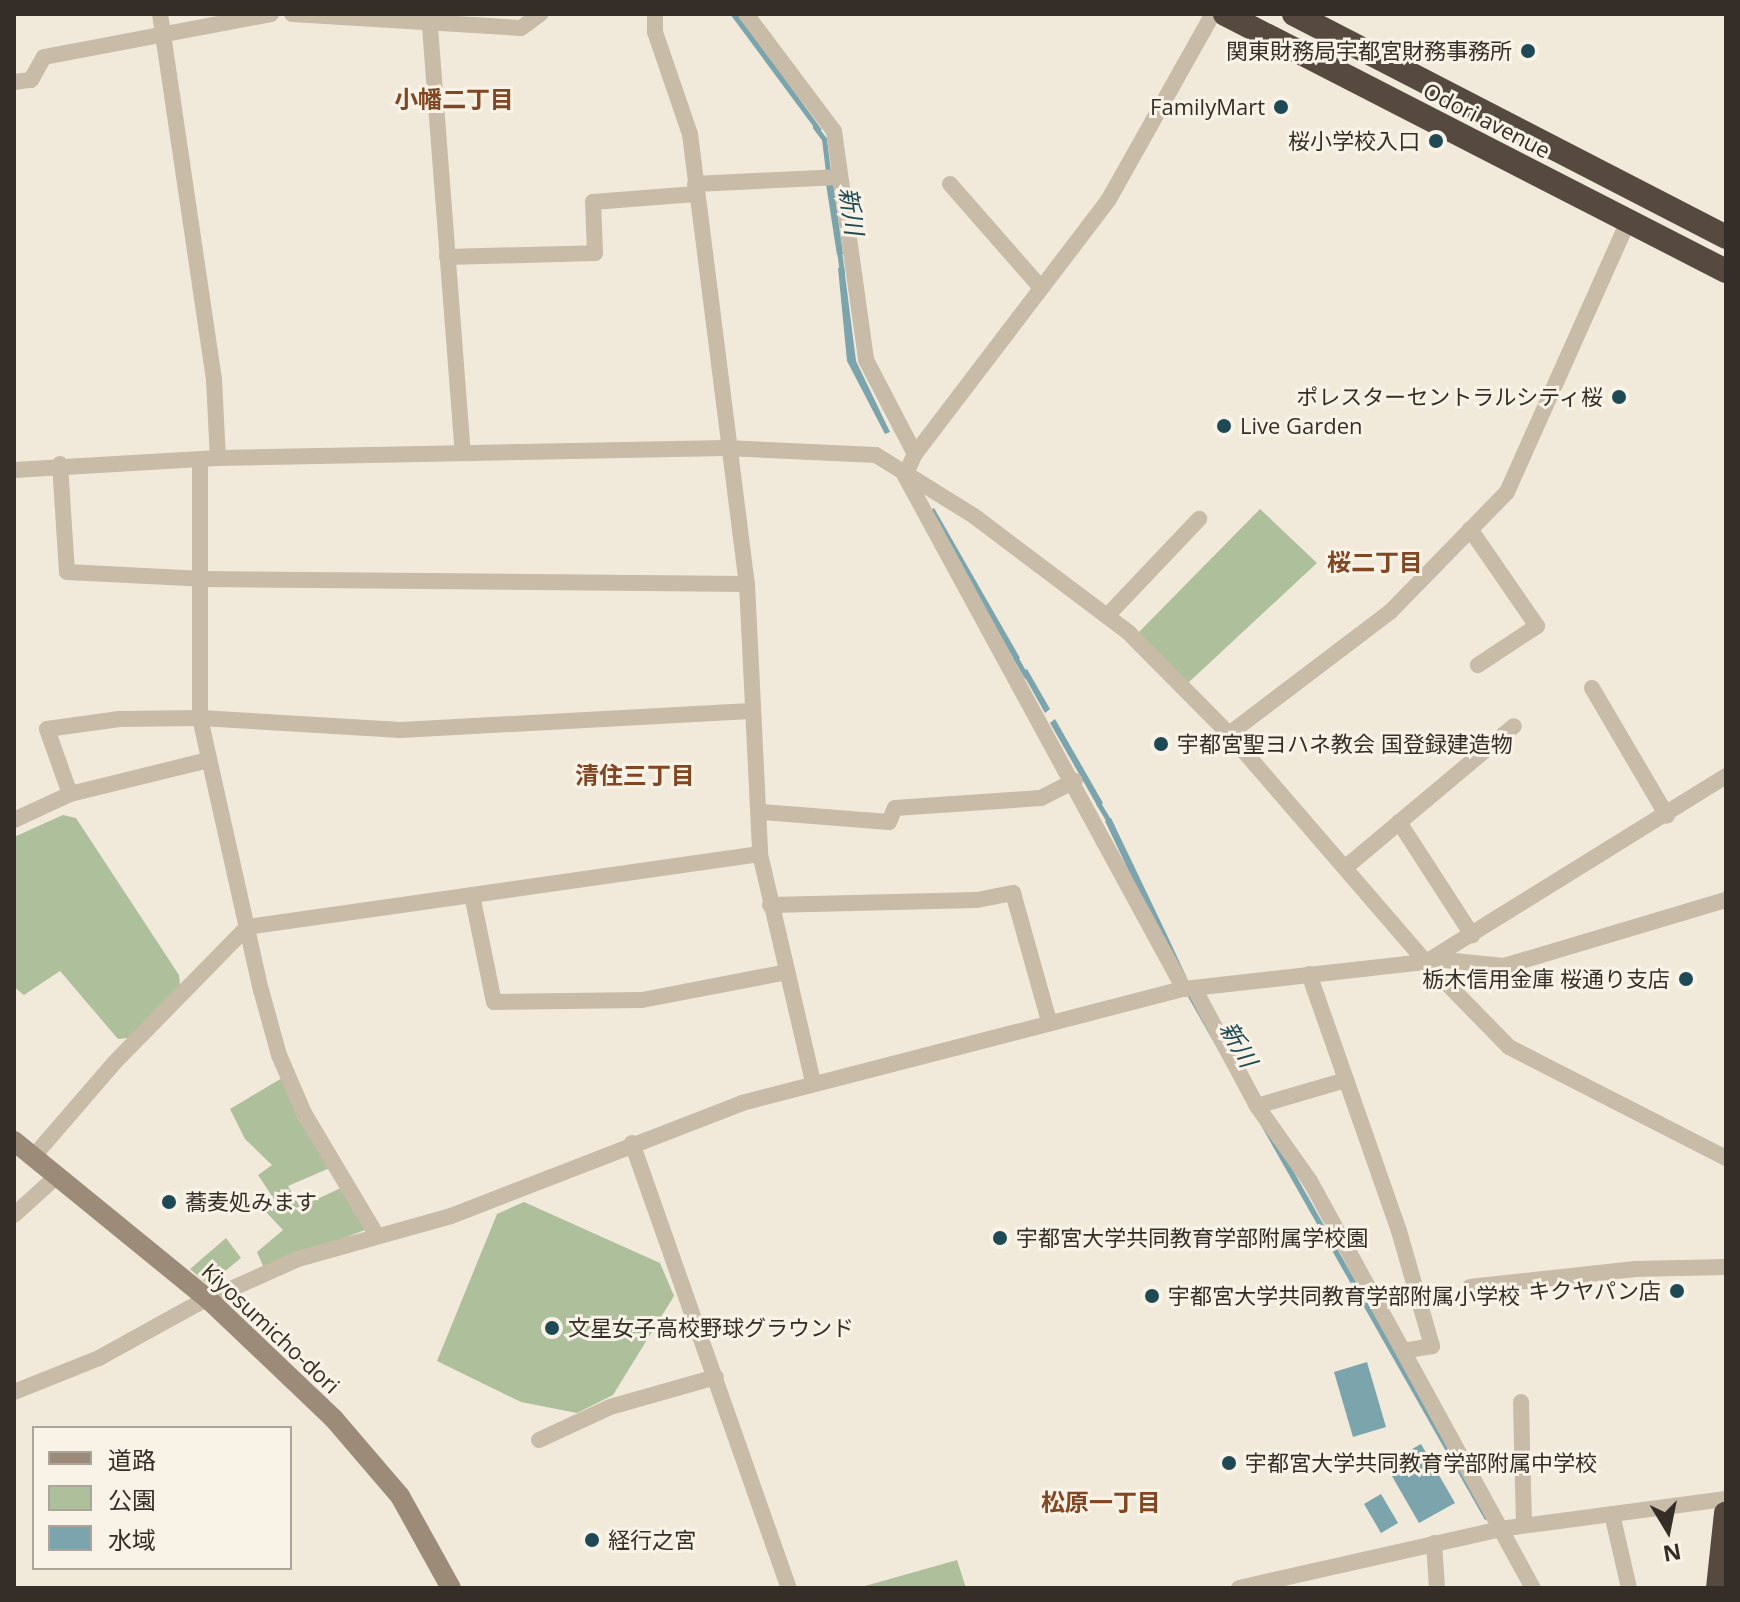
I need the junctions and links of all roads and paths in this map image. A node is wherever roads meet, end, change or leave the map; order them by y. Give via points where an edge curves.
1 (160, 14) edge
2 (271, 14) edge
3 (292, 14) edge
4 (540, 14) edge
5 (655, 14) edge
6 (746, 14) edge
7 (1213, 14) edge
8 (1225, 14) edge
9 (1295, 14) edge
10 (429, 20) edge
11 (162, 35) junction
12 (14, 82) edge
13 (839, 177) junction
14 (950, 184) dead end
15 (695, 189) junction
16 (1628, 221) junction
17 (1726, 237) edge
18 (447, 257) junction
19 (1726, 271) edge
20 (1041, 288) junction
21 (726, 448) junction
22 (463, 453) junction
23 (915, 454) junction
24 (218, 458) junction
25 (200, 461) junction
26 (60, 464) junction
27 (14, 470) edge
28 (905, 476) junction
29 (1199, 519) dead end
30 (1470, 529) junction
31 (203, 579) junction
32 (747, 584) junction
33 (1107, 616) junction
34 (1478, 665) dead end
35 (1592, 688) dead end
36 (750, 711) junction
37 (200, 718) junction
38 (1514, 726) dead end
39 (1229, 734) junction
40 (208, 760) junction
41 (1726, 776) edge
42 (1075, 781) junction
43 (70, 794) junction
44 (761, 812) junction
45 (1667, 816) junction
46 (14, 820) edge
47 (1399, 822) junction
48 (760, 854) junction
49 (1346, 867) junction
50 (472, 895) junction
51 (1726, 900) edge
52 (770, 905) junction
53 (247, 927) junction
54 (1472, 935) junction
55 (1426, 962) junction
56 (787, 972) junction
57 (1309, 974) junction
58 (1190, 988) junction
59 (1049, 1021) junction
60 (1346, 1080) junction
61 (813, 1082) junction
62 (1257, 1106) junction
63 (14, 1141) edge
64 (632, 1143) junction
65 (33, 1157) junction
66 (1726, 1158) edge
67 (57, 1176) junction
68 (14, 1215) edge
69 (377, 1236) junction
70 (1726, 1267) edge
71 (1470, 1287) dead end
72 (208, 1299) junction
73 (1405, 1351) junction
74 (716, 1377) junction
75 (14, 1392) edge
76 (1521, 1402) dead end
77 (539, 1440) dead end
78 (1726, 1499) edge
79 (1612, 1514) junction
80 (1524, 1525) junction
81 (1725, 1528) edge
82 (1500, 1529) junction
83 (1434, 1543) junction
84 (451, 1588) edge
85 (789, 1588) edge
86 (1239, 1588) edge
87 (1437, 1588) edge
88 (1533, 1588) edge
89 (1629, 1588) edge
90 (1718, 1588) edge

1 - 11 street
2 - 11 street
3 - 10 street
4 - 10 street via 521,28
5 - 15 street via 655,32 690,134
6 - 13 street via 834,131
7 - 20 street via 1109,199
8 - 16 highway, Odori avenue
9 - 17 highway, Odori avenue
10 - 18 street
11 - 12 street via 44,57 31,80
11 - 24 street via 214,380
13 - 15 street
13 - 23 street via 866,360
14 - 20 street
15 - 18 street via 593,202 595,253
15 - 21 street
16 - 19 highway, Odori avenue
16 - 30 street via 1514,477
18 - 22 street
20 - 23 street
21 - 22 street
21 - 28 street via 876,455
21 - 32 street
22 - 24 street
23 - 28 street
24 - 25 street
25 - 26 street
25 - 31 street
26 - 27 street
26 - 31 street via 67,572
28 - 33 street via 974,516
28 - 42 street
29 - 33 street
30 - 34 street via 1537,626
30 - 39 street via 1391,611
31 - 32 street
31 - 37 street
32 - 36 street
33 - 39 street
35 - 45 street
36 - 37 street via 401,730
36 - 44 street
37 - 40 street
37 - 43 street via 119,719 47,729
38 - 47 street
39 - 49 street
40 - 43 street
40 - 53 street
41 - 45 street
42 - 44 street via 1041,798 895,808 889,822
42 - 58 street
43 - 46 street
44 - 48 street
45 - 54 street
47 - 49 street
47 - 54 street
48 - 50 street
48 - 52 street
49 - 55 street
50 - 53 street
50 - 56 street via 494,1002 642,1000
51 - 55 street via 1504,966 1482,967 1451,958
52 - 56 street
52 - 59 street via 977,900 1013,893
53 - 65 street via 114,1063
53 - 69 street via 279,1055 304,1113
54 - 55 street
55 - 57 street
55 - 66 street via 1509,1047
56 - 61 street
57 - 58 street
57 - 60 street
58 - 59 street
58 - 62 street
59 - 61 street
60 - 62 street
60 - 73 street via 1432,1346
61 - 64 street
62 - 73 street via 1310,1181
63 - 65 street, Kiyosumicho-dori
64 - 69 street via 484,1204
64 - 74 street
65 - 67 street, Kiyosumicho-dori
67 - 68 street
67 - 72 street, Kiyosumicho-dori
69 - 72 street via 317,1252
70 - 71 street via 1635,1269
72 - 75 street via 99,1358
72 - 84 street, Kiyosumicho-dori via 374,1462
73 - 82 street
74 - 77 street via 610,1407
74 - 85 street
76 - 80 street
78 - 79 street
79 - 80 street
79 - 89 street
80 - 82 street
81 - 90 highway
82 - 83 street
82 - 88 street
83 - 86 street
83 - 87 street

